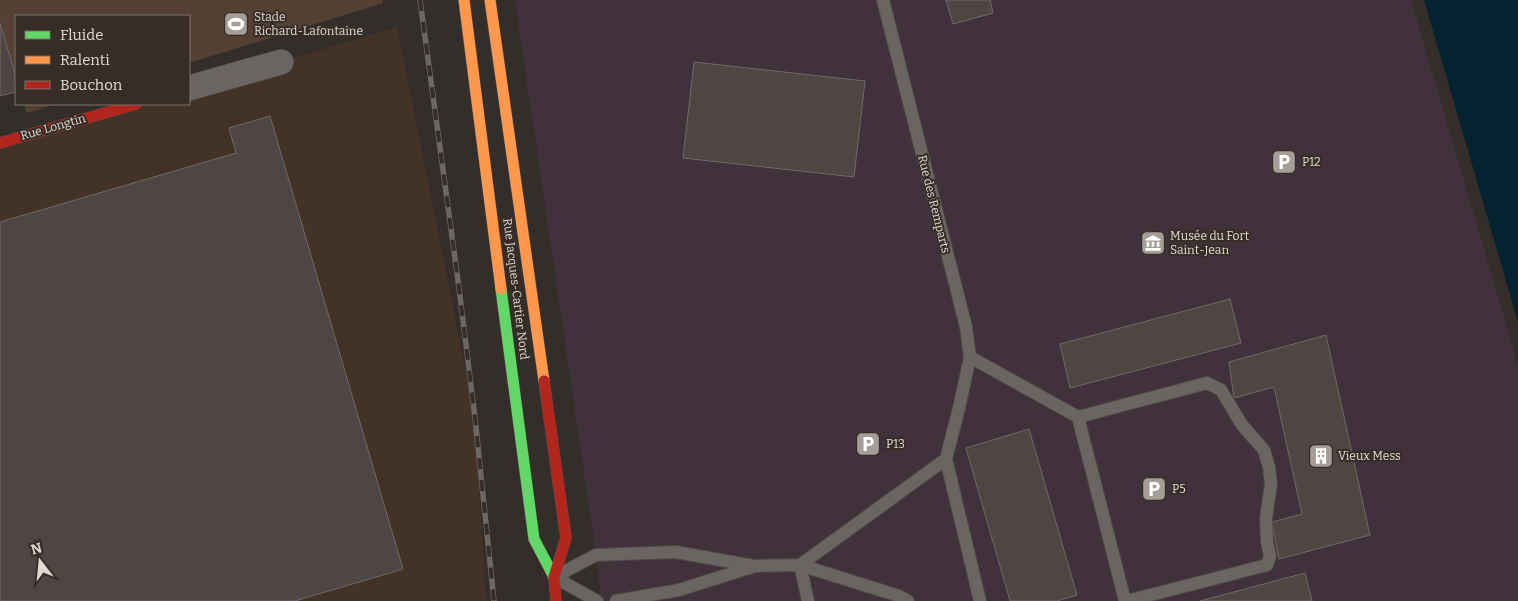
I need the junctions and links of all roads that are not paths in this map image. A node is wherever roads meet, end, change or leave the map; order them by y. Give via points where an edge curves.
1 (464, 0) edge
2 (490, 0) edge
3 (883, 0) edge
4 (281, 62) dead end
5 (190, 88) edge
6 (133, 105) edge
7 (0, 143) edge
8 (970, 358) junction
9 (1078, 417) junction
10 (946, 460) junction
11 (800, 565) junction
12 (754, 566) junction
13 (554, 577) junction
14 (556, 601) edge
15 (597, 601) edge
16 (616, 601) edge
17 (808, 601) edge
18 (908, 601) edge
19 (980, 601) edge
20 (1126, 601) edge

1 - 13 street, Rue Jacques-Cartier Nord via 534,539
2 - 13 street, Rue Jacques-Cartier Nord via 566,538
3 - 8 lane, Rue des Remparts via 966,327
4 - 5 street
6 - 7 street, Rue Longtin
8 - 9 lane
8 - 10 lane, Rue des Remparts
9 - 20 lane
9 - 20 lane via 1207,383 1221,390 1242,425 1264,450 1269,467 1271,484 1266,518 1270,556 1267,565
10 - 11 lane
10 - 19 lane
11 - 12 lane
11 - 17 lane
11 - 18 lane
12 - 13 lane via 676,552 596,555
12 - 16 lane via 679,590
13 - 14 street, Rue Jacques-Cartier Nord
13 - 15 lane

